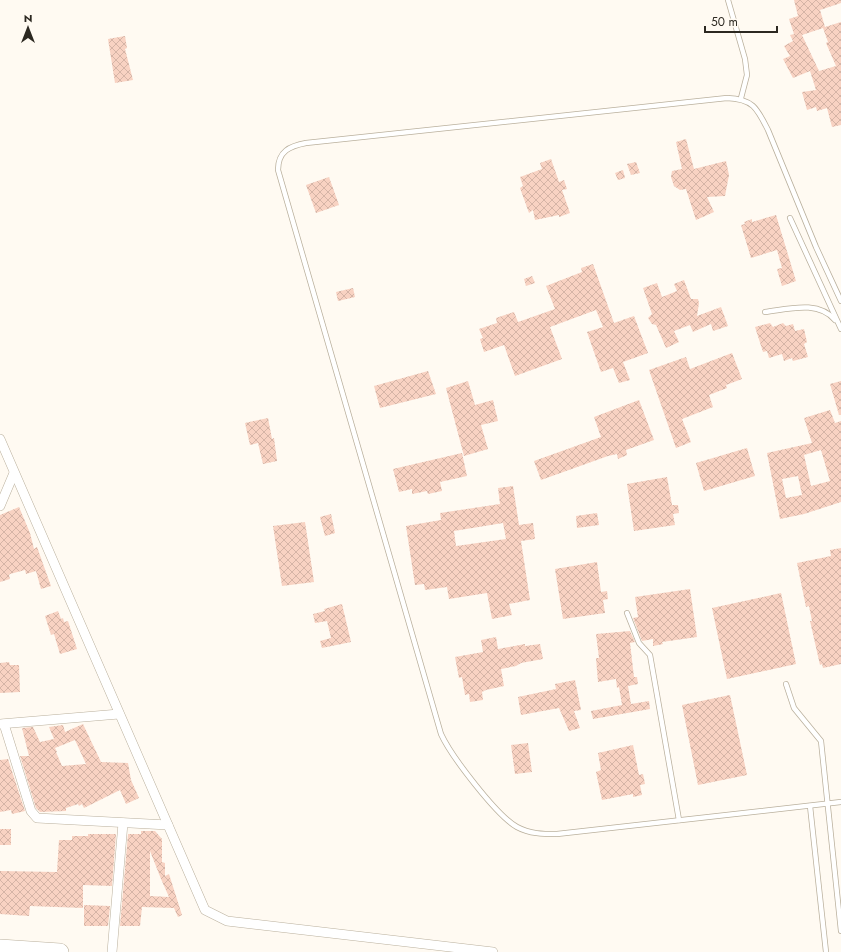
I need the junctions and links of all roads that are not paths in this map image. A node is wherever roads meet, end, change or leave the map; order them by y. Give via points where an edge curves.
1 (728, 0) edge
2 (741, 98) junction
3 (790, 218) dead end
4 (841, 301) edge
5 (765, 312) dead end
6 (840, 327) edge
7 (0, 439) edge
8 (14, 473) junction
9 (0, 506) edge
10 (627, 613) dead end
11 (786, 684) dead end
12 (119, 714) junction
13 (2, 724) edge
14 (841, 802) edge
15 (827, 803) junction
16 (810, 806) junction
17 (679, 820) junction
18 (123, 823) junction
19 (168, 825) junction
20 (841, 931) edge
21 (0, 948) edge
22 (60, 952) edge
23 (112, 952) edge
24 (493, 952) edge
25 (826, 952) edge

1 - 2 lane via 746,59 748,75
2 - 4 lane via 751,103 759,112 768,130
2 - 17 lane via 306,143 294,145 286,150 278,162 278,170 429,696 448,749 473,782 502,813 516,826 528,832 557,834
3 - 6 lane
5 - 6 lane via 810,307 829,313
7 - 8 street
8 - 9 street
8 - 12 street
10 - 17 lane via 639,643 650,655
11 - 15 lane via 794,708 821,741
12 - 13 street
12 - 19 street
13 - 18 street via 31,811 38,818
14 - 15 lane
15 - 16 lane
15 - 20 lane
16 - 17 lane
16 - 25 lane
18 - 19 street
18 - 23 street
19 - 24 street via 205,910 227,921
21 - 22 highway

